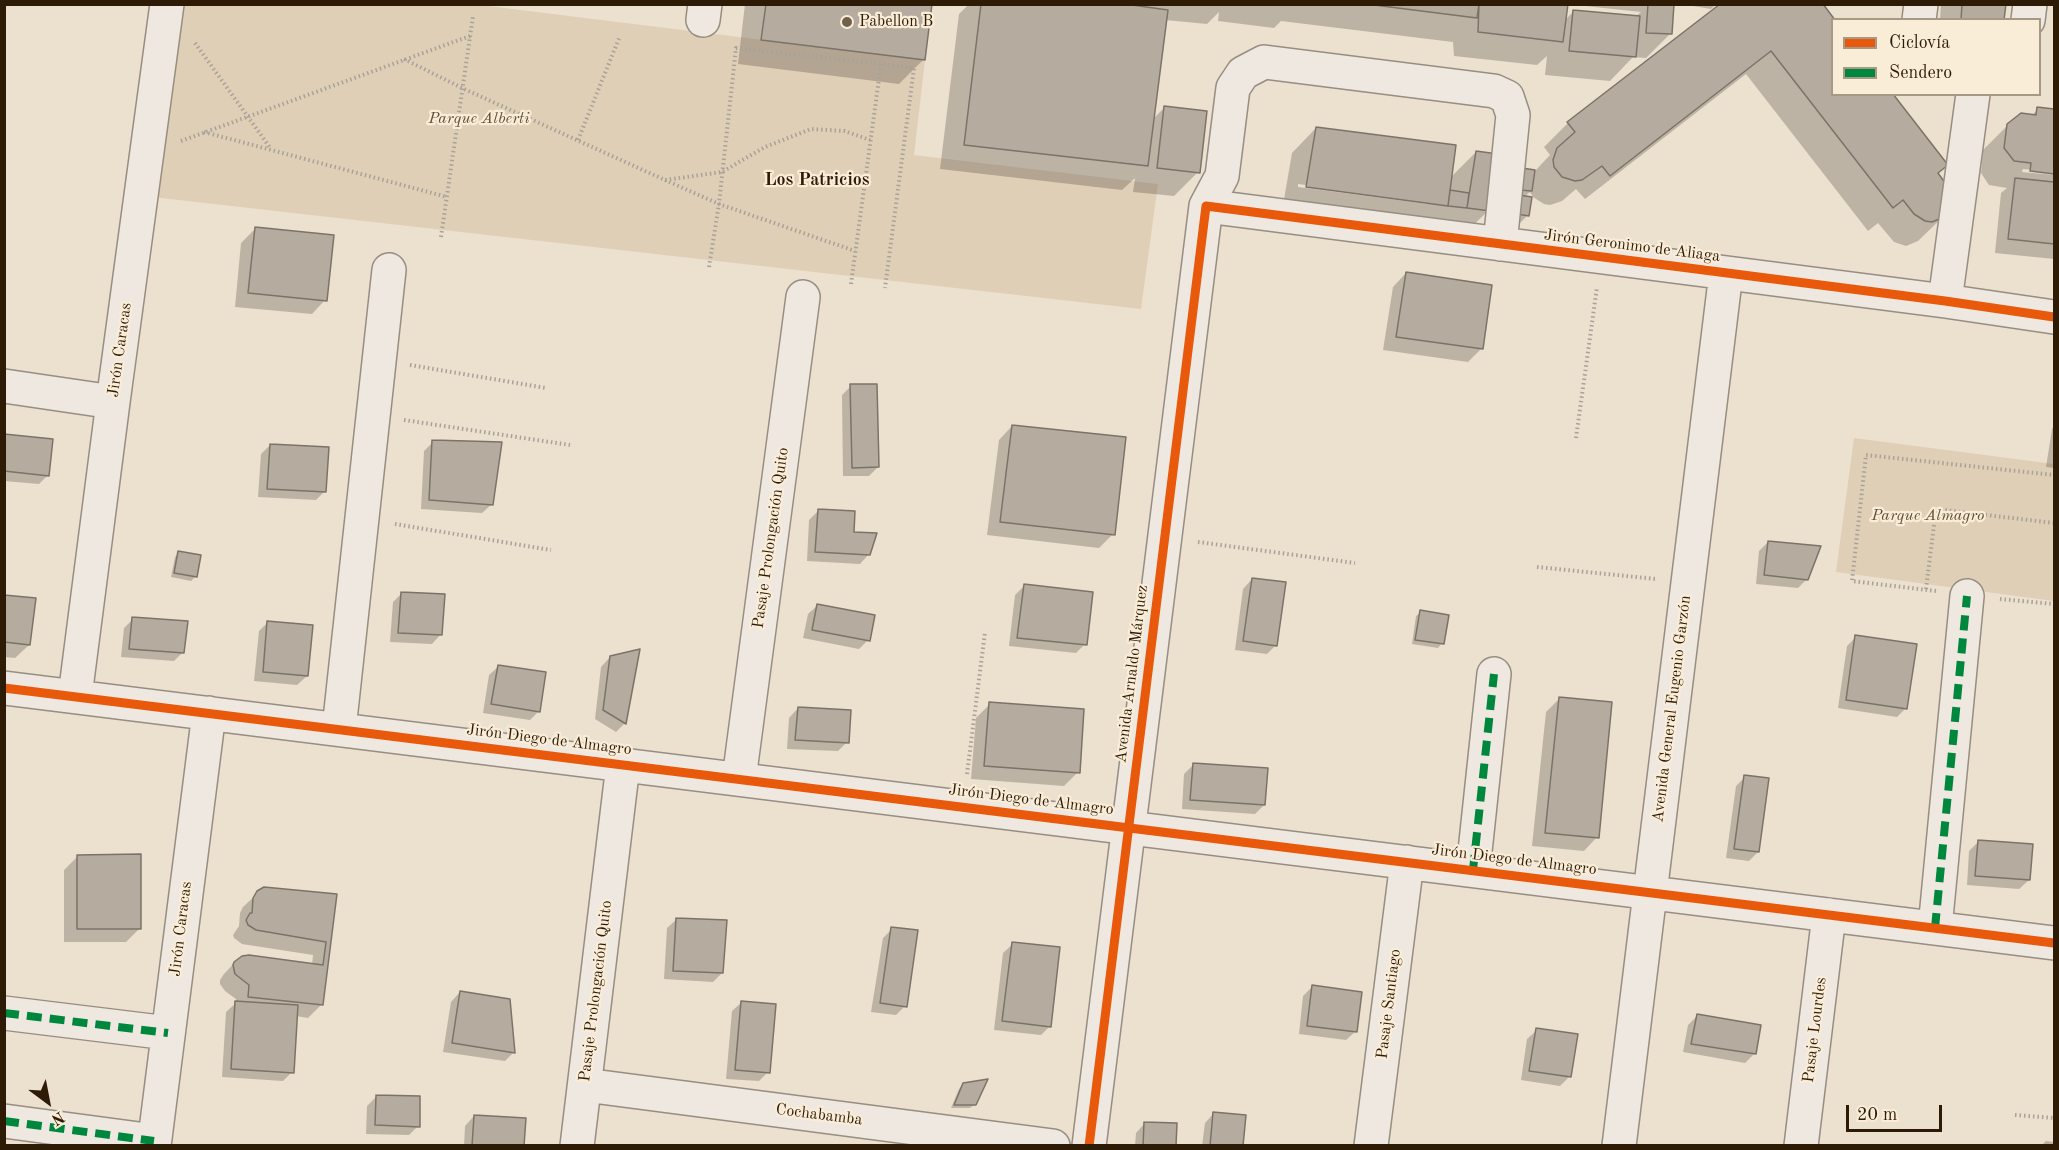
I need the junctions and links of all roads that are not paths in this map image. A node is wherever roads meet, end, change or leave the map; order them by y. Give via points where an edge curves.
1 (167, 4) edge
2 (1973, 96) edge
3 (1206, 206) junction
4 (1500, 244) junction
5 (389, 270) dead end
6 (1726, 273) junction
7 (803, 297) dead end
8 (1945, 301) junction
9 (2055, 317) edge
10 (4, 386) edge
11 (112, 402) junction
12 (1967, 596) dead end
13 (1494, 674) dead end
14 (4, 688) edge
15 (75, 696) junction
16 (209, 713) junction
17 (339, 729) junction
18 (623, 765) junction
19 (739, 779) junction
20 (1128, 827) junction
21 (1407, 862) junction
22 (1473, 870) junction
23 (1650, 892) junction
24 (1829, 915) junction
25 (1935, 928) junction
26 (2055, 943) edge
27 (4, 1013) edge
28 (168, 1033) junction
29 (585, 1085) junction
30 (4, 1121) edge
31 (154, 1143) edge
32 (577, 1146) edge
33 (1053, 1146) edge
34 (1089, 1146) edge
35 (1371, 1146) edge
36 (1619, 1146) edge
37 (1801, 1146) edge

1 - 11 street, Jirón Caracas
2 - 8 street
3 - 4 street, Jirón Geronimo de Aliaga
3 - 4 street via 1222,176 1233,88 1243,73 1264,62 1471,88 1507,97 1513,115
3 - 20 street, Avenida Arnaldo Márquez
4 - 6 street, Jirón Geronimo de Aliaga
5 - 17 street
6 - 8 street, Jirón Geronimo de Aliaga
6 - 23 street, Avenida General Eugenio Garzón
7 - 19 street, Pasaje Prolongación Quito
8 - 9 street, Jirón Geronimo de Aliaga
10 - 11 street
11 - 15 street, Jirón Caracas
12 - 25 street
13 - 22 street
14 - 15 street, Jirón Diego de Almagro
15 - 16 street, Jirón Diego de Almagro
16 - 17 street, Jirón Diego de Almagro
16 - 28 street, Jirón Caracas
17 - 18 street, Jirón Diego de Almagro
18 - 19 street, Jirón Diego de Almagro
18 - 29 street, Pasaje Prolongación Quito
19 - 20 street, Jirón Diego de Almagro
20 - 21 street, Jirón Diego de Almagro
20 - 34 street, Avenida Arnaldo Márquez
21 - 22 street, Jirón Diego de Almagro
21 - 35 street, Pasaje Santiago
22 - 23 street, Jirón Diego de Almagro
23 - 24 street, Jirón Diego de Almagro
23 - 36 street, Avenida General Eugenio Garzón
24 - 25 street, Jirón Diego de Almagro
24 - 37 street, Pasaje Lourdes
25 - 26 street, Jirón Diego de Almagro
27 - 28 street
28 - 31 street, Jirón Caracas
29 - 32 street, Pasaje Prolongación Quito
29 - 33 street, Cochabamba
30 - 31 street

